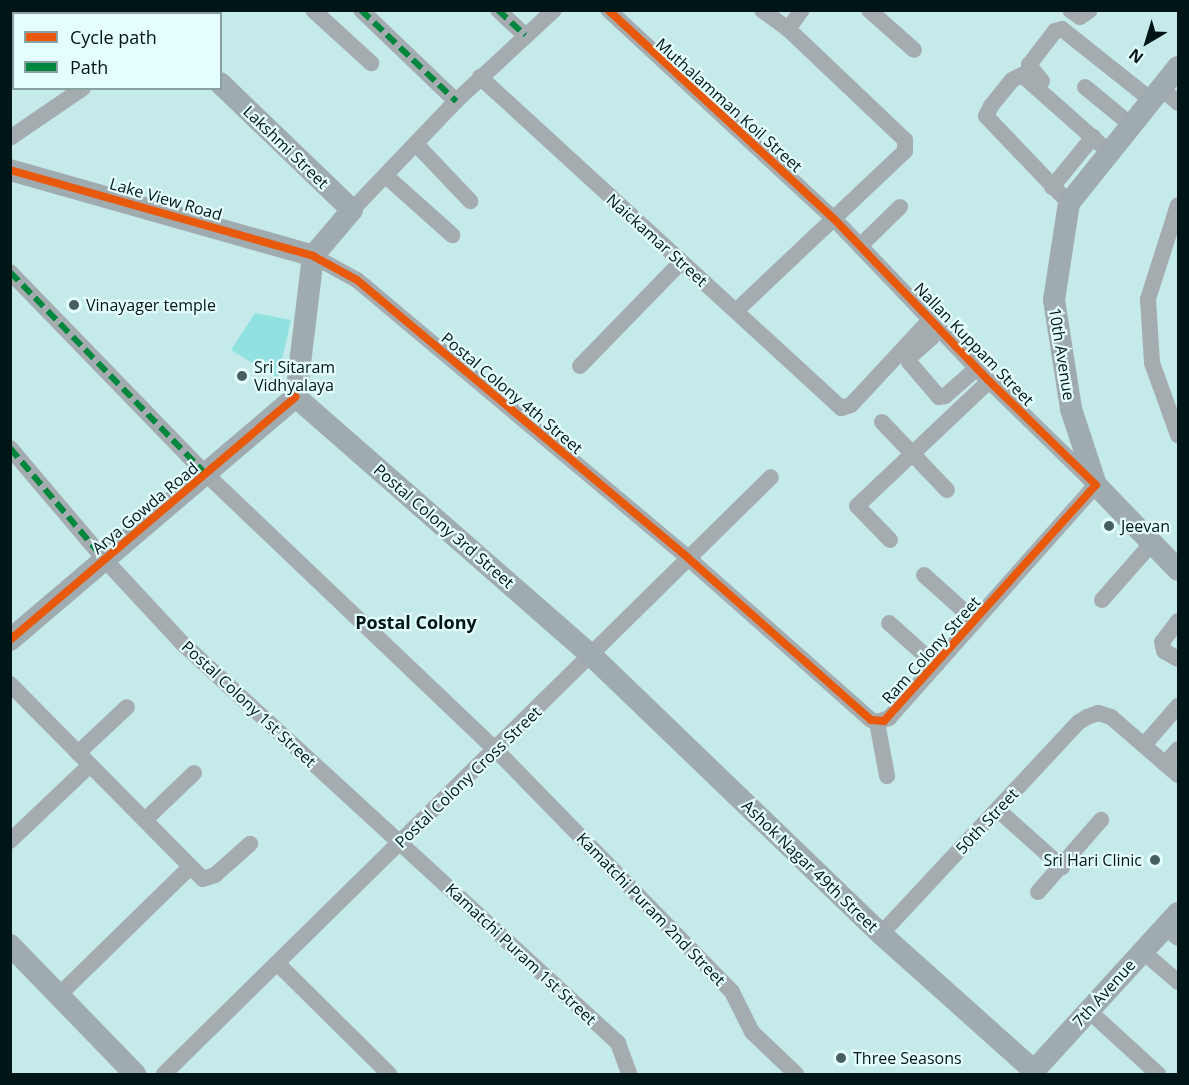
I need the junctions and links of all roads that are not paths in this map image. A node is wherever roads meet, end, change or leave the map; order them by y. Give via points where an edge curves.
1 (15, 10) edge
2 (313, 10) edge
3 (361, 10) edge
4 (498, 10) edge
5 (554, 10) edge
6 (608, 10) edge
7 (762, 10) edge
8 (802, 10) edge
9 (869, 10) edge
10 (1070, 10) edge
11 (1090, 10) edge
12 (10, 13) edge
13 (788, 29) junction
14 (525, 35) junction
15 (914, 50) dead end
16 (371, 63) dead end
17 (1179, 67) edge
18 (480, 77) junction
19 (222, 85) edge
20 (1085, 87) dead end
21 (80, 90) edge
22 (1156, 93) junction
23 (1061, 97) dead end
24 (456, 101) junction
25 (1179, 103) edge
26 (1130, 124) junction
27 (10, 138) edge
28 (416, 144) junction
29 (1101, 144) junction
30 (10, 170) edge
31 (386, 176) junction
32 (1052, 187) junction
33 (470, 201) dead end
34 (1069, 203) junction
35 (1179, 205) edge
36 (900, 207) dead end
37 (352, 210) junction
38 (834, 219) junction
39 (452, 235) dead end
40 (860, 246) junction
41 (314, 256) junction
42 (680, 263) junction
43 (10, 272) edge
44 (737, 310) junction
45 (927, 323) junction
46 (580, 366) dead end
47 (977, 368) junction
48 (989, 381) junction
49 (296, 397) junction
50 (882, 422) dead end
51 (1179, 435) edge
52 (10, 448) edge
53 (912, 454) junction
54 (206, 474) junction
55 (771, 477) dead end
56 (1096, 485) junction
57 (947, 490) dead end
58 (890, 540) dead end
59 (1152, 543) junction
60 (688, 558) junction
61 (105, 560) junction
62 (1179, 570) edge
63 (924, 575) dead end
64 (1102, 600) dead end
65 (975, 621) junction
66 (1179, 621) edge
67 (889, 623) dead end
68 (13, 634) edge
69 (592, 656) junction
70 (1179, 659) edge
71 (936, 664) junction
72 (10, 684) edge
73 (1179, 706) edge
74 (127, 707) dead end
75 (877, 722) junction
76 (1144, 745) junction
77 (1179, 748) edge
78 (496, 750) junction
79 (84, 759) junction
80 (1165, 764) junction
81 (194, 773) dead end
82 (1179, 775) edge
83 (886, 776) dead end
84 (998, 810) junction
85 (145, 820) junction
86 (1101, 820) dead end
87 (10, 841) edge
88 (400, 842) junction
89 (250, 844) dead end
90 (190, 867) junction
91 (1062, 867) junction
92 (1038, 892) dead end
93 (1174, 926) edge
94 (881, 934) junction
95 (10, 945) edge
96 (1142, 951) junction
97 (277, 963) junction
98 (1179, 982) edge
99 (58, 996) junction
100 (1088, 1010) junction
101 (1033, 1073) edge
102 (135, 1074) edge
103 (164, 1074) edge
104 (389, 1074) edge
105 (629, 1074) edge
106 (796, 1074) edge
107 (1158, 1074) edge

1 - 12 street
2 - 16 street
3 - 24 street
4 - 14 street
5 - 14 street
6 - 38 street, Muthalamman Koil Street
7 - 13 street
8 - 13 street
9 - 15 street
10 - 11 street via 1080,17
13 - 38 street via 905,140 898,159
14 - 18 street
17 - 22 main road, 10th Avenue
18 - 24 street
18 - 42 street, Naickamar Street
19 - 37 main road, Lakshmi Street
20 - 26 street
21 - 27 street
22 - 23 street via 1062,29 1055,31 1029,65
22 - 25 street
22 - 26 main road, 10th Avenue
24 - 28 street
26 - 29 main road, 10th Avenue
28 - 31 street
28 - 33 street
29 - 32 street
29 - 32 street via 1022,75 1012,80 986,116
29 - 34 main road, 10th Avenue
30 - 41 main road, Lake View Road
31 - 37 street
31 - 39 street
32 - 34 street
34 - 56 main road, 10th Avenue via 1054,300 1071,409
35 - 51 street via 1148,299 1152,363
36 - 40 street
37 - 41 main road
38 - 40 street, Nallan Kuppam Street
38 - 44 street
40 - 45 street, Nallan Kuppam Street
41 - 49 main road
41 - 60 street, Postal Colony 4th Street via 357,280
42 - 44 street, Naickamar Street
42 - 46 street
43 - 54 street, Kamatchi Puram 2nd Street
44 - 45 street, Naickamar Street via 840,408 851,405
45 - 47 street, Nallan Kuppam Street
45 - 47 street via 931,338 910,356 909,362 939,397
47 - 48 street, Nallan Kuppam Street
48 - 53 street
48 - 56 street, Nallan Kuppam Street
49 - 54 main road, Arya Gowda Road
49 - 69 main road, Postal Colony 3rd Street
50 - 53 street
52 - 61 street, Postal Colony 1st Street
53 - 57 street
53 - 58 street via 857,506
54 - 61 main road, Arya Gowda Road
54 - 78 street, Kamatchi Puram 2nd Street
55 - 60 street, Postal Colony Cross Street
56 - 59 main road, 10th Avenue
56 - 65 street, Ram Colony Street
59 - 62 main road, 10th Avenue
59 - 64 street
60 - 69 street, Postal Colony Cross Street
60 - 75 street, Ram Colony Street
61 - 68 main road, Arya Gowda Road
61 - 88 street, Postal Colony 1st Street via 182,643
63 - 65 street
65 - 71 street, Ram Colony Street
66 - 70 street via 1162,642 1164,651
67 - 71 street
69 - 78 street, Postal Colony Cross Street
69 - 94 main road, Ashok Nagar 49th Street
71 - 75 street, Ram Colony Street via 889,718
72 - 79 street
73 - 76 street
74 - 79 street
75 - 83 street
76 - 80 street
76 - 84 street, 50th Street via 1111,717 1098,713 1079,722
77 - 80 street
78 - 88 street, Postal Colony Cross Street
78 - 106 street, Kamatchi Puram 2nd Street via 732,993 752,1032
79 - 85 street
79 - 87 street
80 - 82 street
81 - 85 street
84 - 91 street
84 - 94 street, 50th Street
85 - 90 street
86 - 91 street
88 - 97 street, Postal Colony Cross Street
88 - 105 street, Kamatchi Puram 1st Street via 618,1043
89 - 90 street via 215,874 203,879
90 - 99 street
91 - 92 street
93 - 96 main road, 7th Avenue
94 - 101 main road, Ashok Nagar 49th Street
95 - 99 main road
96 - 98 street
96 - 100 main road, 7th Avenue
97 - 103 street, Postal Colony Cross Street
97 - 104 street
99 - 102 main road
100 - 101 main road, 7th Avenue
100 - 107 street

